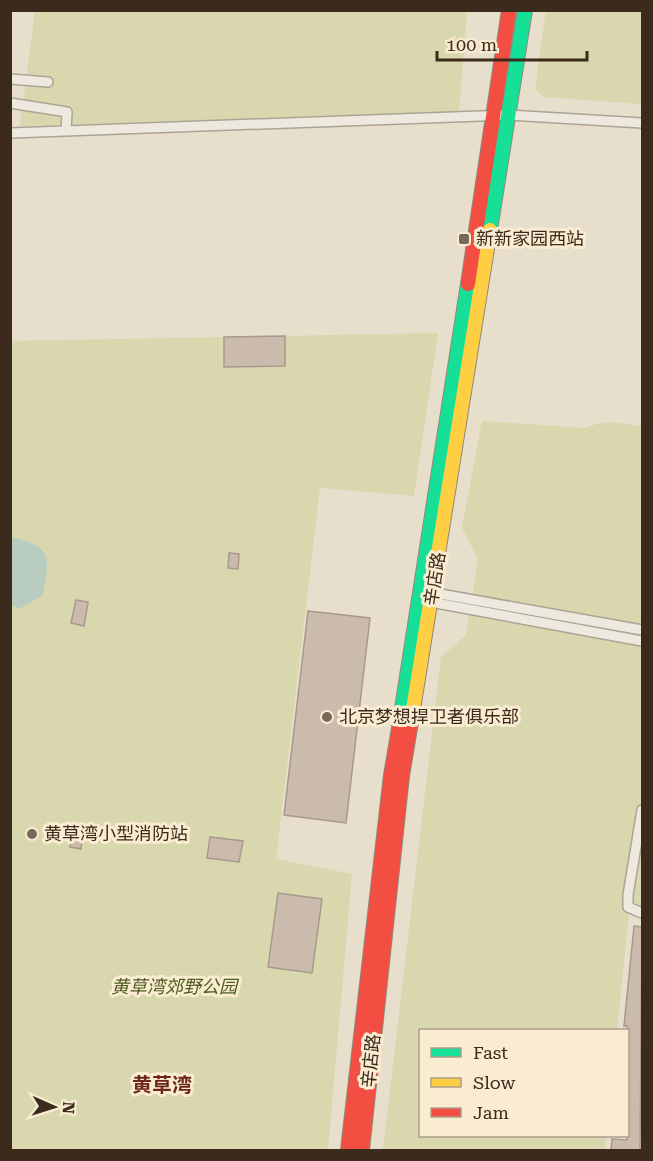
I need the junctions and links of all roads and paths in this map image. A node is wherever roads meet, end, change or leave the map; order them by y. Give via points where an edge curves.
1 (509, 10) edge
2 (525, 10) edge
3 (10, 79) edge
4 (48, 82) dead end
5 (10, 103) edge
6 (493, 115) junction
7 (508, 115) junction
8 (642, 123) edge
9 (66, 131) junction
10 (10, 133) edge
11 (426, 596) junction
12 (642, 630) edge
13 (642, 641) edge
14 (642, 810) edge
15 (642, 913) edge
16 (348, 1150) edge
17 (362, 1150) edge

1 - 6 main road, 辛店路
2 - 7 main road, 辛店路
3 - 4 street
5 - 9 street via 67,112
6 - 7 street
6 - 9 street
6 - 11 main road, 辛店路
7 - 8 street
7 - 11 main road, 辛店路
9 - 10 street
11 - 12 street
11 - 13 street
11 - 16 main road, 辛店路 via 383,836
11 - 17 main road, 辛店路 via 400,787
14 - 15 street via 628,895 628,907

